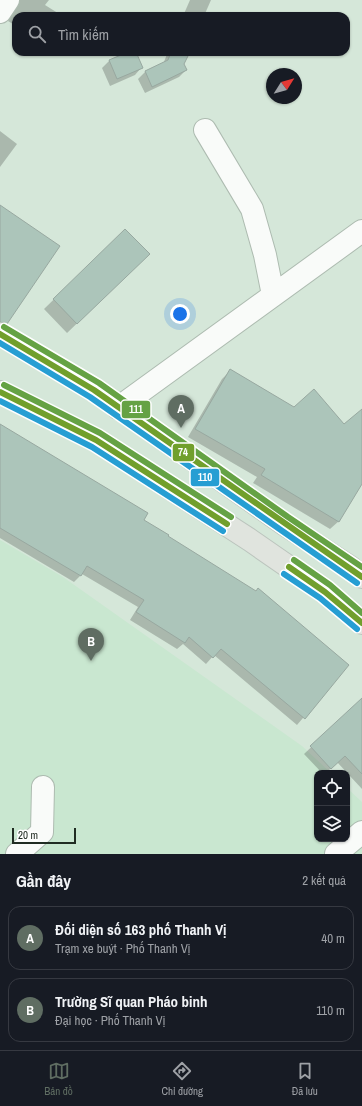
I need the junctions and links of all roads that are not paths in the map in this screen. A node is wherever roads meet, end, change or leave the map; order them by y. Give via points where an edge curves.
1 (8, 0) edge
2 (0, 12) edge
3 (205, 130) dead end
4 (362, 230) edge
5 (273, 295) junction
6 (0, 334) edge
7 (0, 392) edge
8 (118, 408) junction
9 (362, 577) edge
10 (362, 623) edge
11 (43, 787) dead end
12 (362, 832) edge
13 (17, 854) edge
14 (336, 854) edge

1 - 2 street
3 - 5 street via 252,208
4 - 5 street
5 - 8 street
6 - 8 main road via 94,390
7 - 10 main road via 96,440 250,540 325,592
8 - 9 main road
11 - 13 street via 42,832
12 - 14 street

